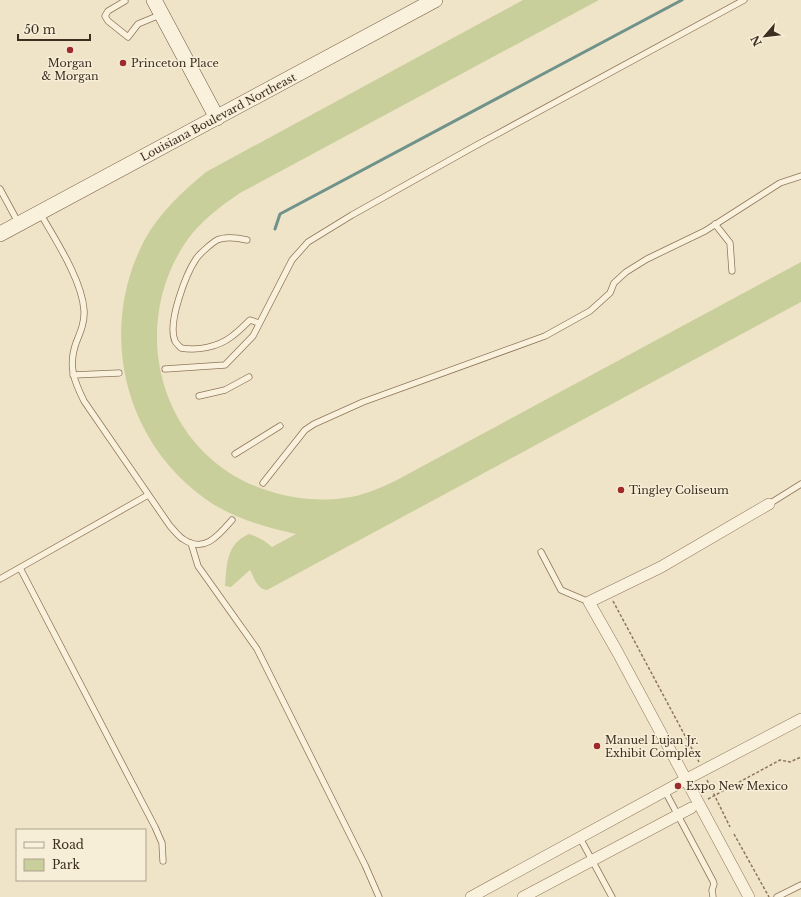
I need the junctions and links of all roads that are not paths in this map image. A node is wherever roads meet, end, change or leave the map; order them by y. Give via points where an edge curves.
1 (154, 0) edge
2 (435, 0) edge
3 (744, 0) edge
4 (126, 1) dead end
5 (162, 14) junction
6 (217, 118) junction
7 (801, 176) edge
8 (0, 189) edge
9 (40, 213) junction
10 (19, 224) junction
11 (715, 224) junction
12 (0, 234) edge
13 (248, 240) dead end
14 (732, 271) dead end
15 (259, 323) junction
16 (165, 369) dead end
17 (119, 373) dead end
18 (73, 375) junction
19 (249, 377) dead end
20 (199, 396) dead end
21 (280, 426) dead end
22 (235, 454) dead end
23 (263, 483) dead end
24 (801, 484) edge
25 (148, 495) junction
26 (769, 504) joint
27 (232, 520) dead end
28 (191, 543) junction
29 (541, 552) dead end
30 (20, 568) junction
31 (0, 579) edge
32 (589, 602) junction
33 (801, 720) edge
34 (685, 780) junction
35 (665, 791) junction
36 (691, 808) dead end
37 (679, 815) junction
38 (580, 838) junction
39 (592, 860) junction
40 (163, 861) dead end
41 (801, 885) edge
42 (793, 889) junction
43 (801, 891) edge
44 (379, 897) edge
45 (471, 897) edge
46 (523, 897) edge
47 (612, 897) edge
48 (713, 897) edge
49 (749, 897) edge
50 (777, 897) edge

1 - 5 main road
2 - 6 main road, Louisiana Boulevard Northeast
3 - 15 lane via 475,146 308,242 292,260
4 - 5 lane via 108,11 105,16 128,37 138,24
5 - 6 main road
6 - 9 main road, Louisiana Boulevard Northeast
7 - 11 lane via 774,187
8 - 10 lane
9 - 10 main road, Louisiana Boulevard Northeast
9 - 18 lane via 74,277 84,311 82,327 72,355
10 - 12 main road, Louisiana Boulevard Northeast
11 - 14 lane via 730,243
11 - 23 lane via 626,272 614,283 610,293 590,311 545,336 399,388 314,424 305,430
13 - 15 lane via 218,240 197,258 180,293 173,326 175,341 181,348 189,350 219,344 250,320
15 - 16 lane via 253,336 225,365
17 - 18 lane
18 - 25 lane via 84,401
19 - 20 lane via 225,390
21 - 22 lane
24 - 26 lane
25 - 28 lane via 170,526
25 - 30 lane
26 - 32 street via 661,567
27 - 28 lane via 220,535 208,543
28 - 44 lane via 198,566 257,648
29 - 32 lane via 561,590
30 - 31 lane
30 - 40 lane via 155,827 162,843
32 - 34 street
33 - 34 street
34 - 35 street
34 - 49 street
35 - 37 lane
35 - 38 street
36 - 37 street
37 - 39 street
37 - 48 lane via 713,881
38 - 39 lane
38 - 45 street
39 - 46 street
39 - 47 lane
41 - 42 lane
42 - 43 lane
42 - 50 lane

